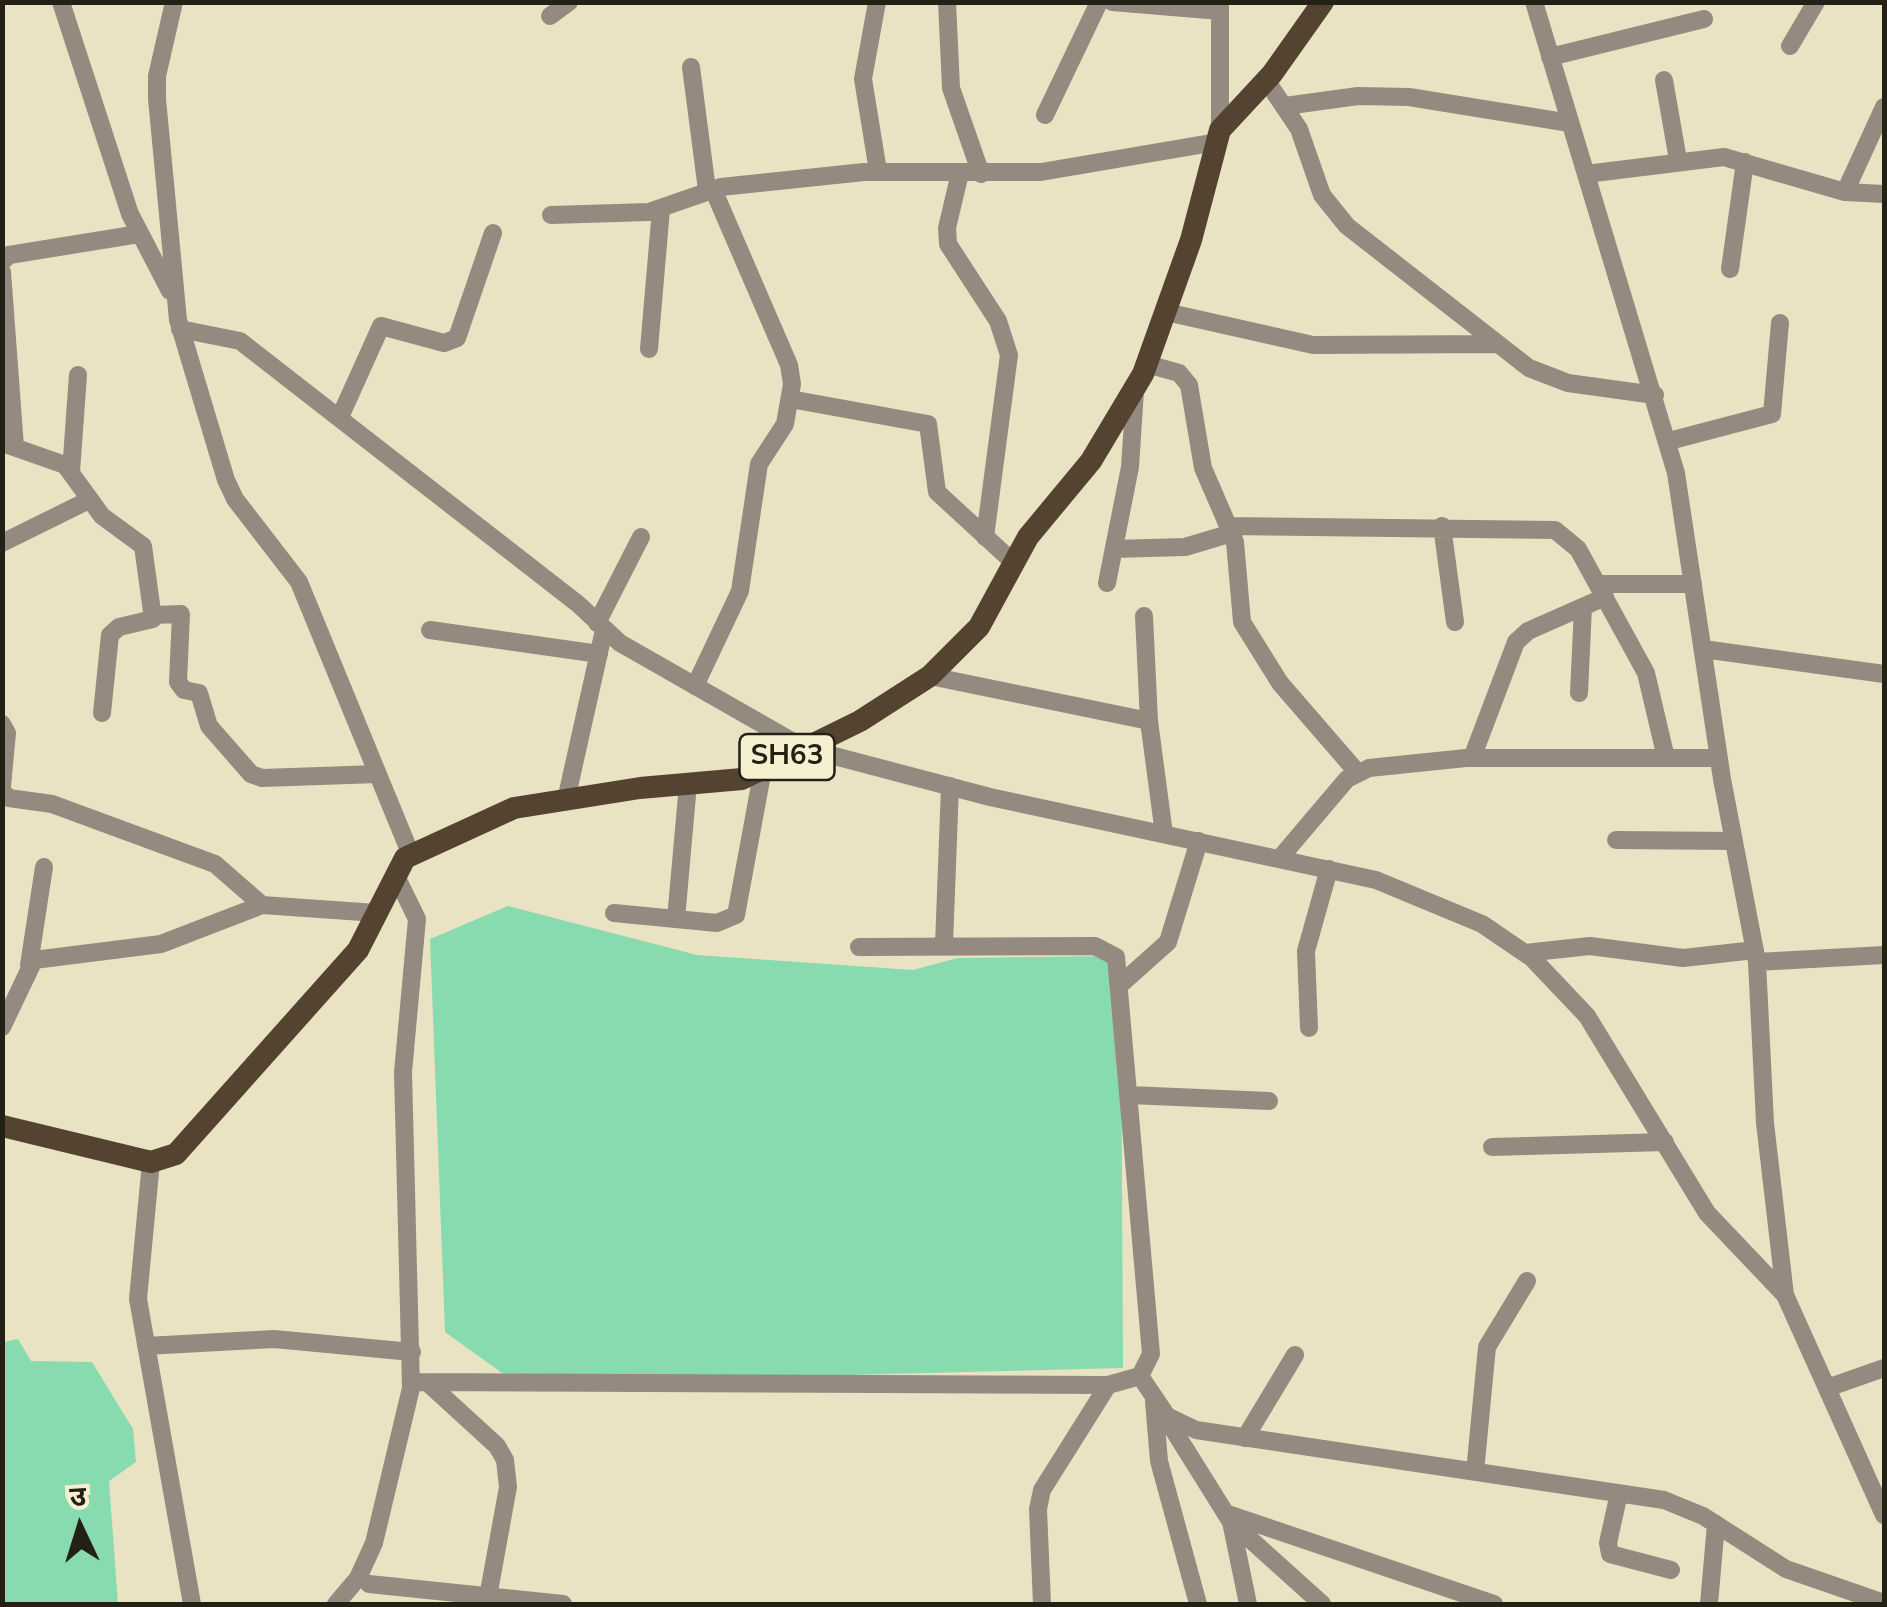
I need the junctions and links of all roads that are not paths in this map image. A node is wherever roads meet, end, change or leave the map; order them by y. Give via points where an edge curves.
1 (61, 2) edge
2 (174, 2) edge
3 (569, 2) edge
4 (876, 2) edge
5 (948, 2) edge
6 (1100, 2) edge
7 (1112, 2) edge
8 (1323, 2) edge
9 (1534, 2) edge
10 (1816, 2) edge
11 (1220, 7) edge
12 (550, 16) dead end
13 (1704, 20) dead end
14 (1790, 46) dead end
15 (1550, 57) junction
16 (691, 67) dead end
17 (1266, 80) junction
18 (1664, 80) dead end
19 (1285, 106) junction
20 (1884, 107) edge
21 (1045, 115) dead end
22 (1570, 123) junction
23 (1219, 136) junction
24 (1678, 160) junction
25 (1744, 162) junction
26 (878, 171) junction
27 (960, 174) junction
28 (981, 174) junction
29 (1586, 174) junction
30 (710, 190) junction
31 (1844, 192) junction
32 (1884, 194) edge
33 (661, 210) junction
34 (552, 215) dead end
35 (494, 233) dead end
36 (139, 234) junction
37 (2, 262) edge
38 (1730, 269) dead end
39 (2, 272) edge
40 (172, 295) junction
41 (1166, 312) junction
42 (1780, 323) dead end
43 (180, 329) junction
44 (1496, 344) junction
45 (649, 349) dead end
46 (1147, 364) junction
47 (78, 375) dead end
48 (1136, 387) junction
49 (1655, 395) junction
50 (790, 400) junction
51 (340, 417) junction
52 (1669, 441) junction
53 (9, 445) edge
54 (71, 472) junction
55 (89, 500) junction
56 (1442, 526) junction
57 (1230, 529) junction
58 (641, 537) dead end
59 (986, 538) junction
60 (2, 542) edge
61 (1114, 548) junction
62 (1013, 562) junction
63 (1107, 583) dead end
64 (1693, 584) junction
65 (1601, 590) junction
66 (1583, 607) junction
67 (154, 615) junction
68 (1144, 616) dead end
69 (1455, 622) dead end
70 (601, 626) junction
71 (430, 630) dead end
72 (1702, 649) junction
73 (599, 654) junction
74 (1884, 674) edge
75 (930, 676) junction
76 (696, 686) junction
77 (1578, 693) dead end
78 (102, 713) dead end
79 (1150, 721) junction
80 (2, 724) edge
81 (804, 748) junction
82 (1472, 758) junction
83 (1666, 758) junction
84 (1719, 758) junction
85 (762, 769) junction
86 (1357, 772) junction
87 (378, 774) junction
88 (688, 784) junction
89 (950, 786) junction
90 (4, 794) edge
91 (566, 800) junction
92 (1164, 834) junction
93 (1616, 840) dead end
94 (1200, 841) junction
95 (1734, 842) junction
96 (411, 855) junction
97 (1280, 858) junction
98 (44, 867) dead end
99 (1329, 869) junction
100 (396, 876) junction
101 (262, 905) junction
102 (378, 913) junction
103 (614, 913) dead end
104 (676, 920) junction
105 (944, 945) junction
106 (859, 946) dead end
107 (1524, 952) junction
108 (1884, 955) edge
109 (1756, 956) junction
110 (29, 965) junction
111 (1121, 984) junction
112 (2, 1027) edge
113 (1309, 1028) dead end
114 (1130, 1095) junction
115 (1269, 1102) dead end
116 (2, 1126) edge
117 (1665, 1142) junction
118 (1492, 1147) dead end
119 (151, 1162) junction
120 (1526, 1281) dead end
121 (1784, 1295) junction
122 (146, 1346) junction
123 (412, 1352) junction
124 (1296, 1355) dead end
125 (1884, 1368) edge
126 (1140, 1376) junction
127 (419, 1382) junction
128 (1108, 1385) junction
129 (1827, 1388) junction
130 (1157, 1404) junction
131 (1245, 1438) junction
132 (1475, 1472) junction
133 (1619, 1494) junction
134 (1884, 1515) edge
135 (1230, 1518) junction
136 (1716, 1524) junction
137 (370, 1556) junction
138 (1672, 1570) dead end
139 (369, 1584) junction
140 (488, 1597) junction
141 (1884, 1603) edge
142 (192, 1604) edge
143 (336, 1604) edge
144 (369, 1604) edge
145 (562, 1604) edge
146 (1042, 1604) edge
147 (1198, 1604) edge
148 (1248, 1604) edge
149 (1322, 1604) edge
150 (1494, 1604) edge
151 (1709, 1604) edge

1 - 36 street
2 - 40 street via 157,87
3 - 12 street
4 - 26 street via 863,78
5 - 28 street via 951,88
6 - 21 street
7 - 11 street
8 - 17 main road, SH63
9 - 15 street
10 - 14 street
11 - 23 street
13 - 15 street
15 - 22 street
16 - 30 street
17 - 19 street
17 - 23 main road, SH63
18 - 24 street
19 - 22 street via 1398,96
19 - 44 street via 1332,211
20 - 31 street
22 - 29 street
23 - 28 street via 1041,172
23 - 41 main road, SH63
24 - 25 street
24 - 29 street
25 - 31 street
25 - 38 street
26 - 27 street
26 - 30 street
27 - 28 street
27 - 59 street via 948,244 998,321 1009,355
29 - 49 street
30 - 33 street
30 - 50 street via 789,365
31 - 32 street
33 - 34 street
33 - 45 street
35 - 51 street via 456,338 444,343 381,326
36 - 37 street via 9,255
36 - 40 street
39 - 53 street
40 - 43 street
41 - 44 street via 1334,347
41 - 46 main road, SH63
42 - 52 street via 1772,414
43 - 51 street via 240,341
43 - 87 street via 234,499 299,582
44 - 49 street via 1558,380
46 - 48 main road, SH63
46 - 57 street via 1186,377 1203,468
47 - 54 street
48 - 61 street
48 - 62 main road, SH63
49 - 52 street
50 - 59 street via 928,424 937,492
50 - 76 street via 785,424 758,464 740,591
51 - 70 street
52 - 64 street
53 - 54 street
54 - 55 street
55 - 60 street
55 - 67 street via 109,524 140,540
56 - 57 street
56 - 65 street via 1555,530 1578,549
56 - 69 street
57 - 61 street via 1185,547
57 - 86 street via 1242,622 1280,683
58 - 70 street
59 - 62 street
61 - 63 street
62 - 75 main road, SH63 via 978,627
64 - 65 street
64 - 72 street
65 - 66 street
65 - 83 street via 1646,673
66 - 77 street
66 - 82 street via 1516,642
67 - 78 street via 150,623 119,627 110,635
67 - 87 street via 181,614 178,682 199,693 209,726 251,774
68 - 79 street
70 - 73 street
70 - 76 street
71 - 73 street
72 - 74 street
72 - 84 street
73 - 91 street
75 - 79 street
75 - 81 main road, SH63
76 - 81 street
79 - 92 street
80 - 90 street
81 - 85 main road, SH63
81 - 89 street
82 - 83 street
82 - 86 street
83 - 84 street
84 - 95 street
85 - 88 main road, SH63 via 742,779
85 - 104 street via 736,916 717,923
86 - 97 street
87 - 96 street
88 - 91 main road, SH63
88 - 104 street
89 - 92 street
89 - 105 street
90 - 101 street via 52,804 216,864
91 - 96 main road, SH63 via 514,808
92 - 94 street
93 - 95 street
94 - 97 street
94 - 111 street via 1168,942
95 - 109 street
96 - 100 main road, SH63
97 - 99 street
98 - 110 street
99 - 107 street via 1413,892
99 - 113 street via 1306,951
100 - 102 main road, SH63
100 - 123 street via 417,919 403,1072
101 - 102 street
101 - 110 street via 161,944
102 - 119 main road, SH63 via 358,950 176,1154
103 - 104 street
105 - 106 street
105 - 111 street via 1096,946 1116,957
107 - 109 street via 1590,946 1683,958
107 - 117 street via 1597,1030
108 - 109 street
109 - 121 street
110 - 112 street
111 - 114 street
114 - 115 street
114 - 126 street via 1152,1354
116 - 119 main road
117 - 118 street
117 - 121 street via 1706,1213
119 - 122 street via 137,1284
120 - 132 street via 1486,1346
121 - 129 street
122 - 123 street via 274,1339
122 - 142 street
123 - 127 street
124 - 131 street
125 - 129 street
126 - 128 street
126 - 130 street
127 - 128 street
127 - 137 street
127 - 140 street via 505,1460 508,1487
128 - 146 street via 1042,1490
129 - 134 street
130 - 131 street via 1180,1425
130 - 135 street
130 - 147 street via 1159,1462
131 - 132 street
132 - 133 street
133 - 136 street via 1664,1500
133 - 138 street via 1610,1554
135 - 148 street
135 - 149 street
135 - 150 street
136 - 141 street via 1786,1569
136 - 151 street
137 - 139 street
137 - 143 street
139 - 140 street
139 - 144 street
140 - 145 street

